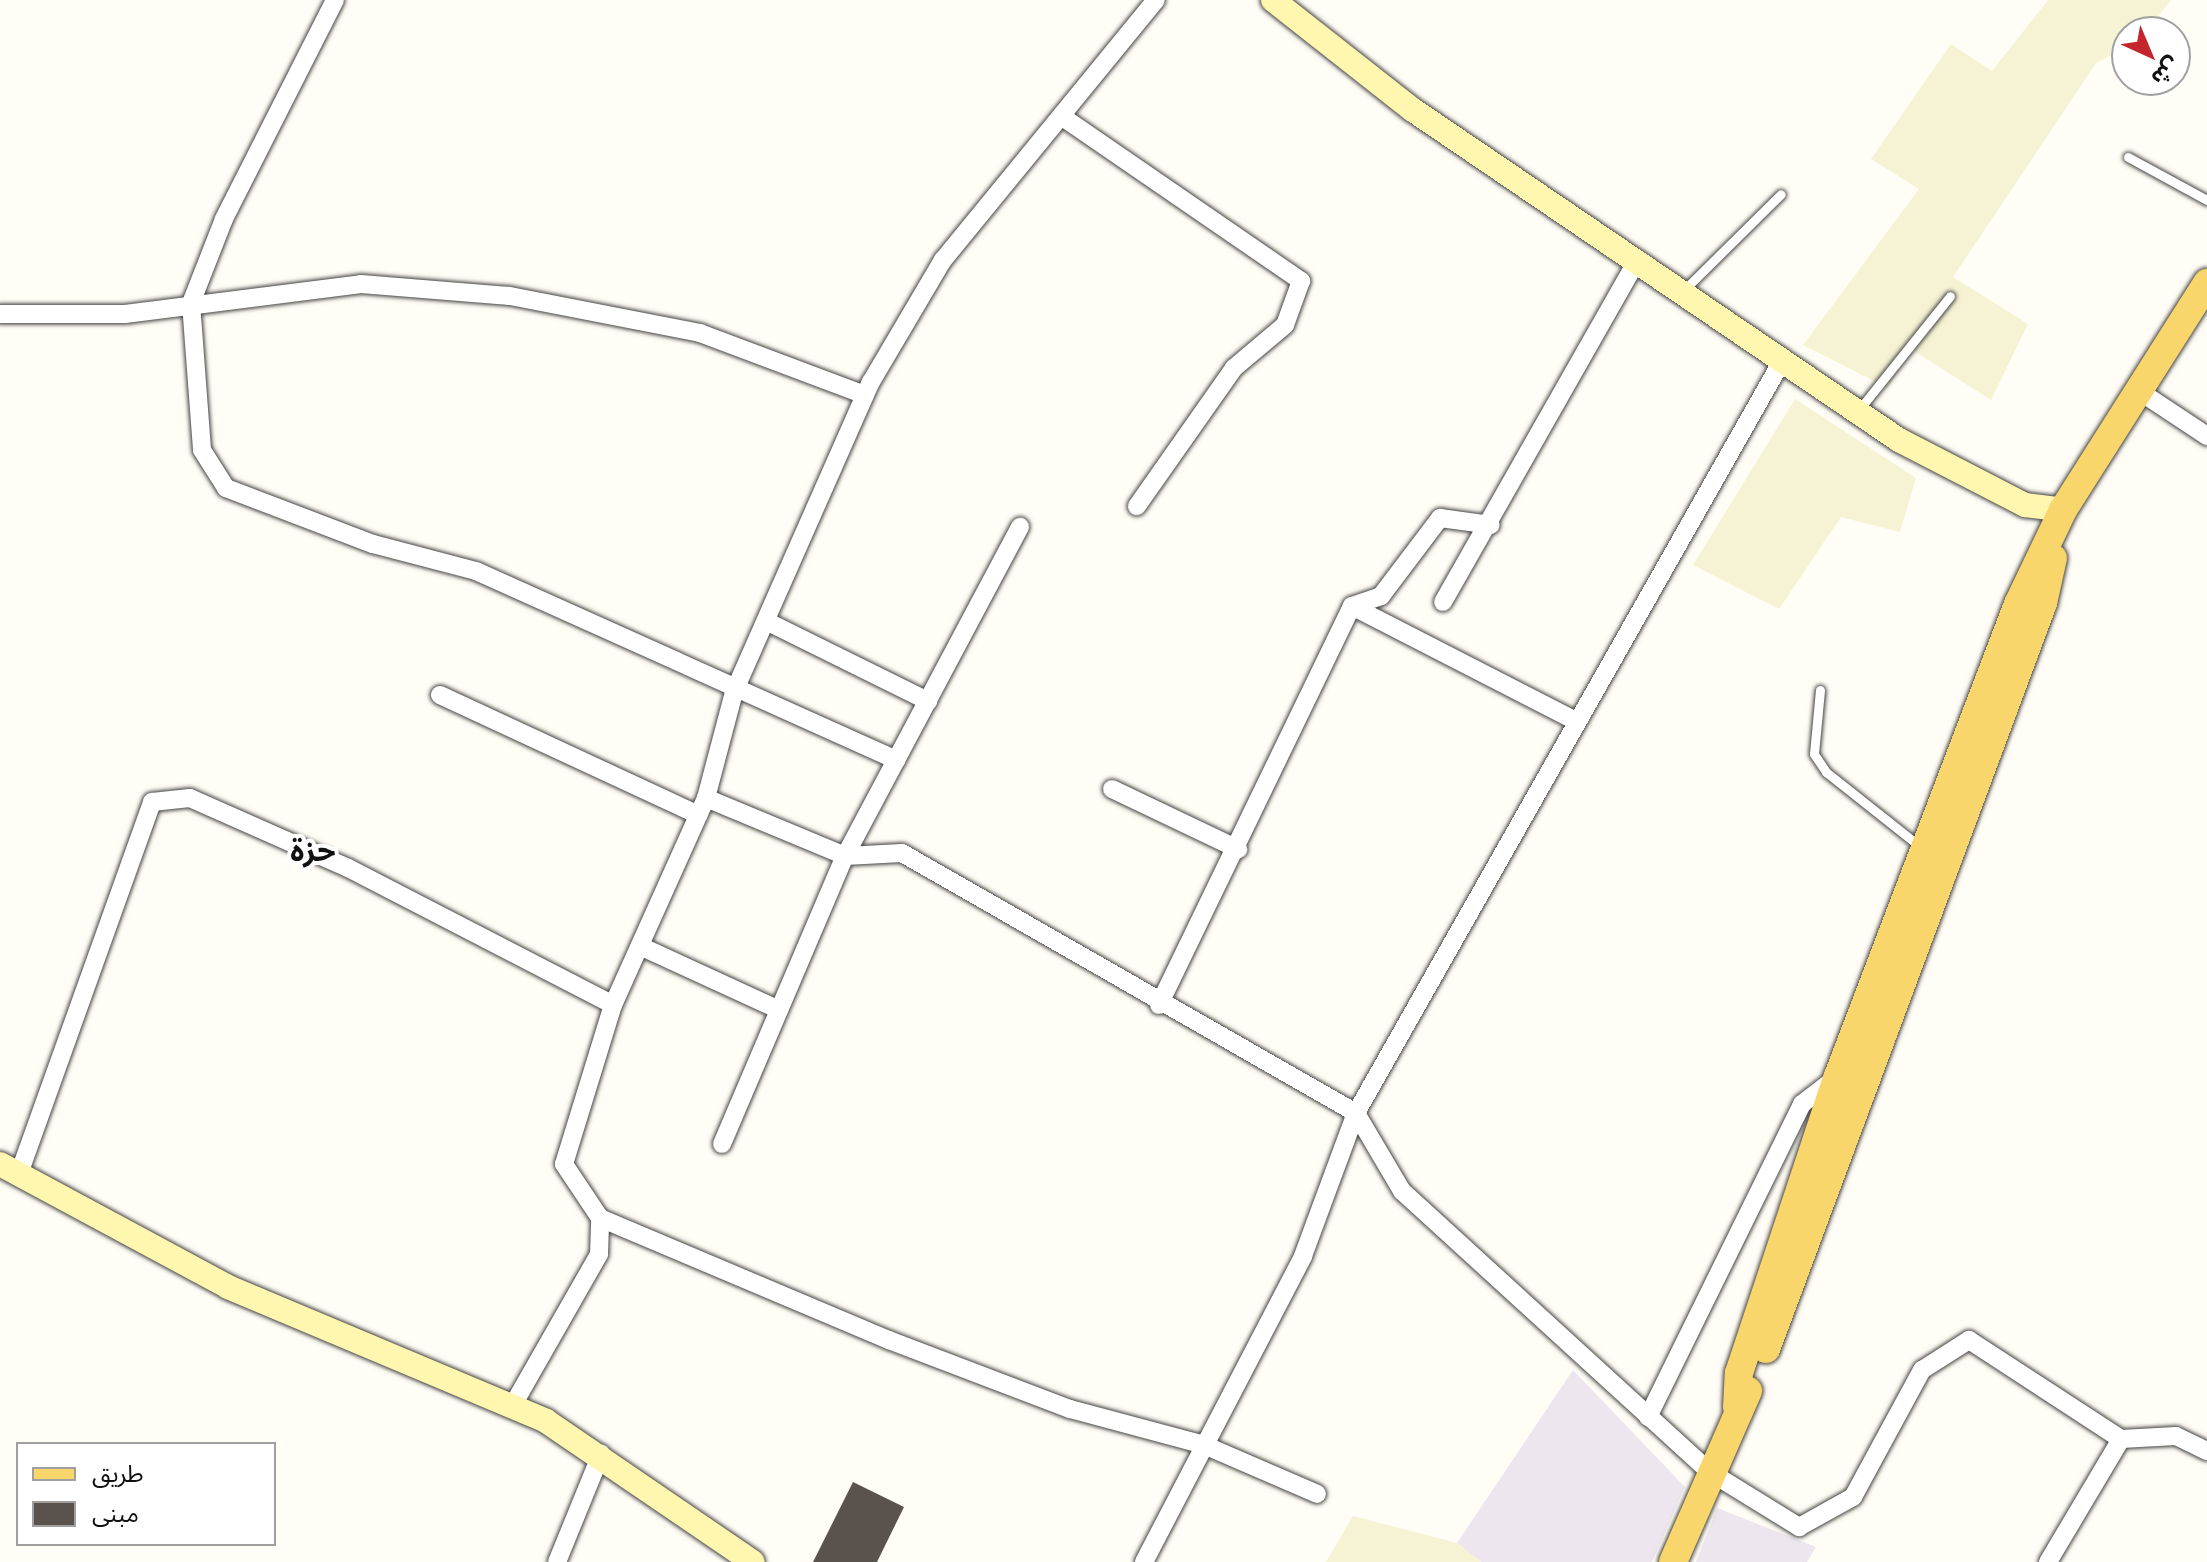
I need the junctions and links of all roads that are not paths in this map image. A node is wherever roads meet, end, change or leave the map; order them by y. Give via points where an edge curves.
1 (335, 0) edge
2 (1156, 0) edge
3 (1273, 0) edge
4 (1064, 118) junction
5 (2128, 157) dead end
6 (1781, 194) dead end
7 (2207, 200) edge
8 (1637, 261) junction
9 (2207, 283) edge
10 (1683, 292) junction
11 (1950, 296) dead end
12 (191, 303) junction
13 (0, 314) edge
14 (1782, 361) junction
15 (2139, 391) junction
16 (865, 395) junction
17 (1858, 412) junction
18 (2207, 436) edge
19 (1137, 506) dead end
20 (2063, 510) junction
21 (1491, 525) junction
22 (1020, 527) dead end
23 (1443, 602) dead end
24 (1352, 606) junction
25 (766, 621) junction
26 (1820, 690) dead end
27 (734, 692) junction
28 (440, 695) dead end
29 (928, 701) junction
30 (1576, 721) junction
31 (896, 760) junction
32 (1112, 789) dead end
33 (702, 806) junction
34 (1238, 849) junction
35 (1929, 852) junction
36 (845, 856) junction
37 (640, 946) junction
38 (613, 1005) junction
39 (1159, 1005) junction
40 (779, 1010) junction
41 (1838, 1076) junction
42 (1866, 1083) junction
43 (1356, 1113) junction
44 (722, 1144) dead end
45 (10, 1167) edge
46 (600, 1218) junction
47 (513, 1405) junction
48 (1737, 1407) junction
49 (1648, 1417) junction
50 (2121, 1439) junction
51 (1204, 1445) junction
52 (2207, 1451) edge
53 (601, 1454) junction
54 (1710, 1472) junction
55 (1317, 1494) dead end
56 (557, 1562) edge
57 (753, 1562) edge
58 (1144, 1562) edge
59 (1673, 1562) edge
60 (2048, 1562) edge

1 - 12 street via 224,219
2 - 4 street
3 - 8 street via 1413,110
4 - 16 street via 943,260
4 - 19 street via 1301,281 1285,325 1234,368
5 - 7 lane
6 - 10 lane
8 - 10 street
8 - 21 street
9 - 15 main road
10 - 14 street
11 - 17 lane
12 - 13 street via 125,314
12 - 16 street via 361,284 510,296 700,333
12 - 27 street via 202,450 226,488 373,544 476,571
14 - 17 street
14 - 30 street
15 - 18 street
15 - 20 main road
16 - 25 street
17 - 20 street via 2025,505
20 - 35 main road via 2018,604
20 - 42 main road via 2043,603
21 - 23 street
21 - 24 street via 1440,518 1381,596
22 - 29 street
24 - 30 street
24 - 34 street
25 - 27 street
25 - 29 street
26 - 35 lane via 1814,754 1826,772
27 - 31 street
27 - 33 street
28 - 33 street
29 - 31 street
30 - 43 street
31 - 36 street
32 - 34 street
33 - 36 street
33 - 37 street
34 - 39 street
35 - 41 main road
36 - 39 street via 902,853
36 - 40 street
37 - 38 street
37 - 40 street
38 - 45 street via 334,861 190,798 152,802
38 - 46 street via 564,1164
39 - 43 street
40 - 44 street
41 - 42 street
41 - 48 main road via 1739,1373
41 - 49 street via 1802,1104
42 - 48 main road via 1755,1379
43 - 49 street via 1402,1191
43 - 51 street via 1303,1256
45 - 47 street via 228,1287
46 - 47 street via 599,1254
46 - 51 street via 1070,1409
47 - 53 street
48 - 54 main road
49 - 54 street
50 - 52 street via 2176,1436
50 - 54 street via 1969,1340 1922,1370 1853,1497 1799,1527
50 - 60 street
51 - 55 street
51 - 58 street
53 - 56 street
53 - 57 street
54 - 59 main road

